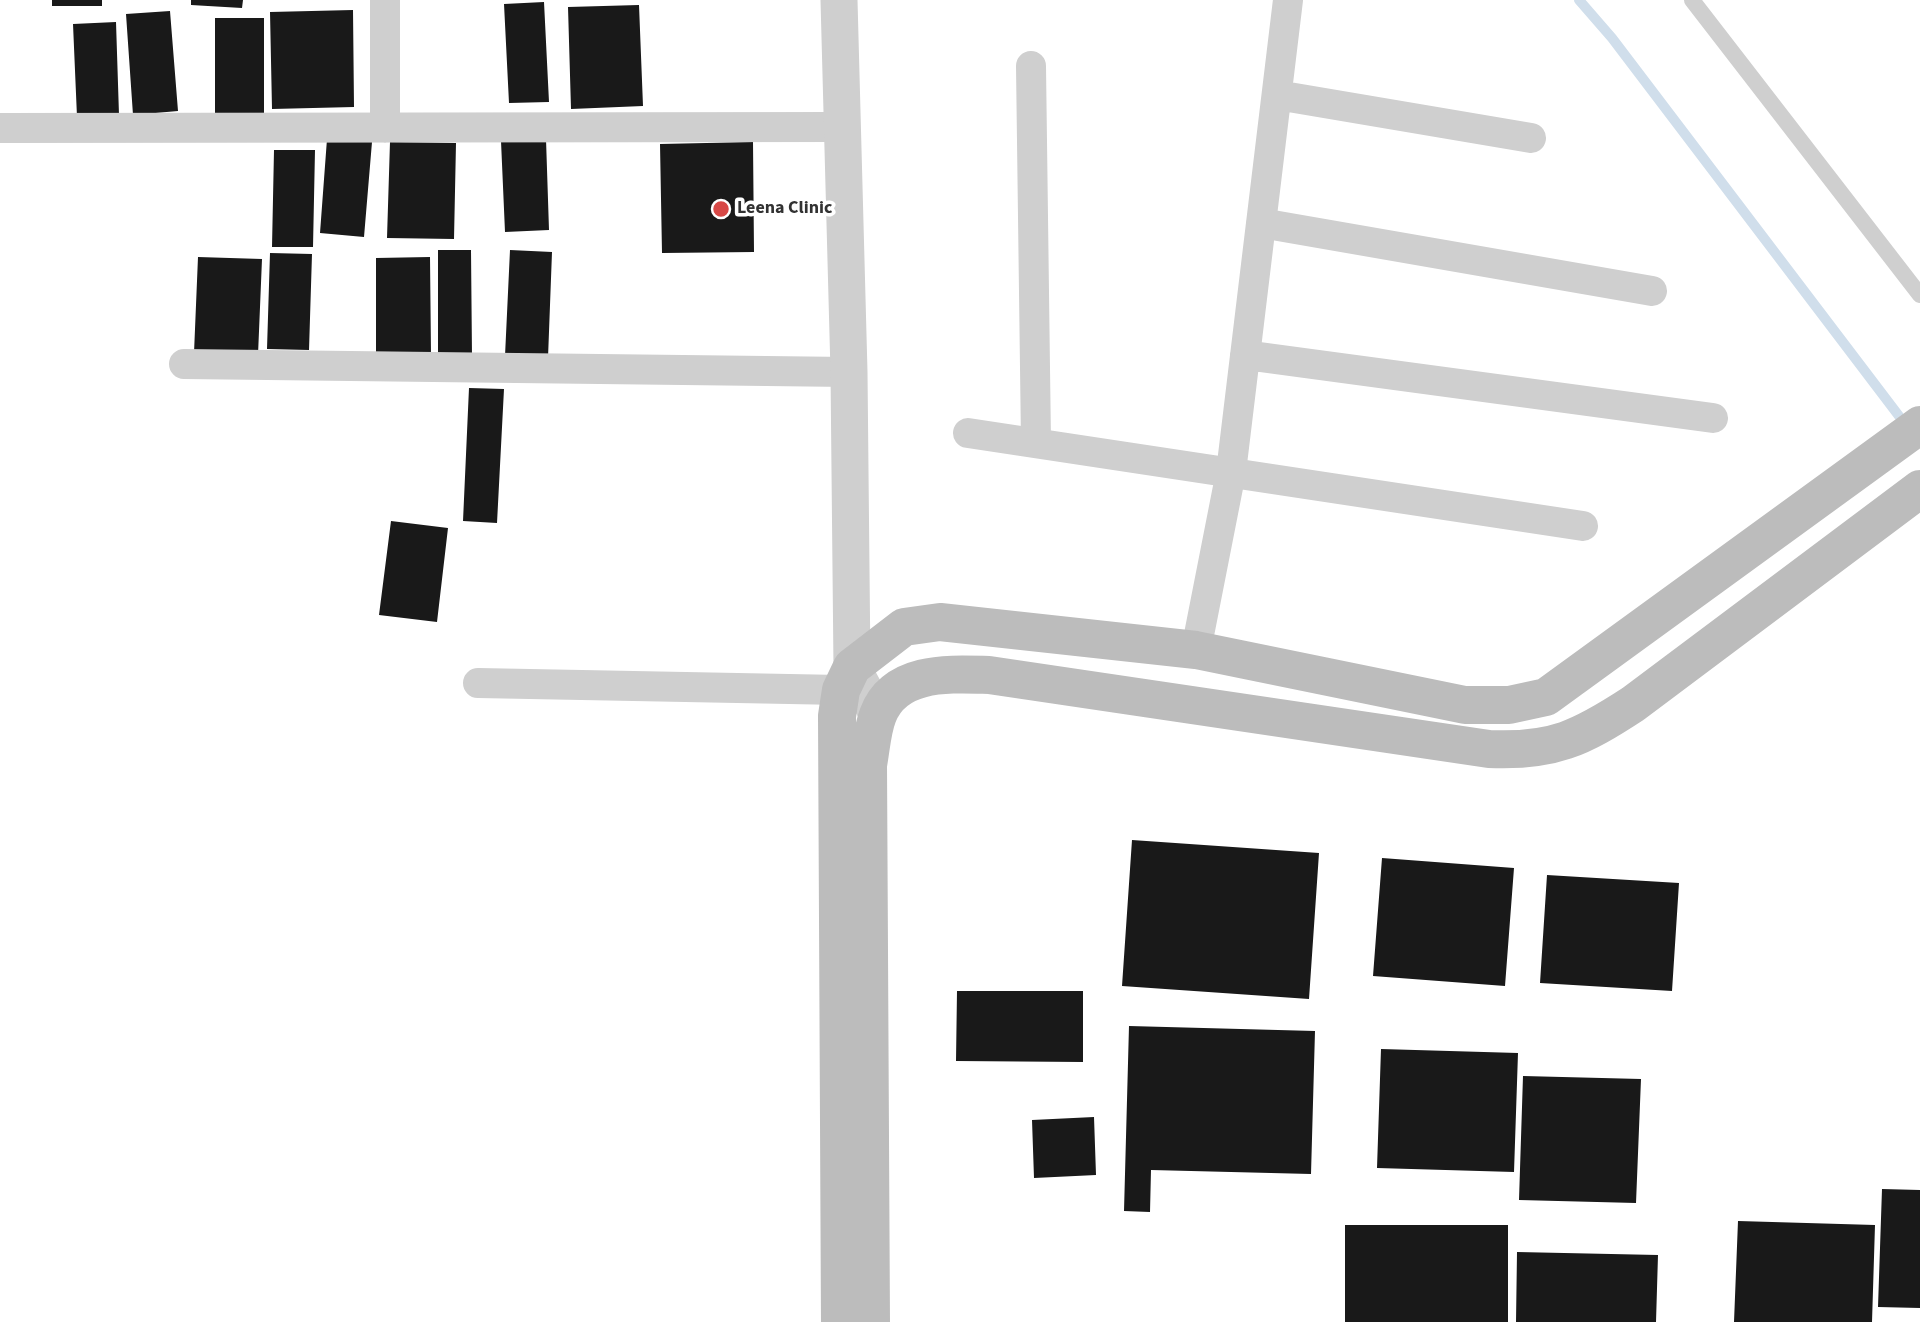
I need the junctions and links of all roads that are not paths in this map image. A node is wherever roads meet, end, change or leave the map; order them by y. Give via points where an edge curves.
1 (385, 0) edge
2 (839, 0) edge
3 (1288, 0) edge
4 (1692, 0) edge
5 (1031, 66) dead end
6 (1277, 95) junction
7 (843, 127) junction
8 (0, 128) edge
9 (385, 128) junction
10 (1531, 138) dead end
11 (1261, 223) junction
12 (1652, 291) dead end
13 (1920, 295) edge
14 (1245, 355) junction
15 (184, 364) dead end
16 (849, 372) junction
17 (1713, 418) dead end
18 (968, 433) dead end
19 (1035, 443) junction
20 (1913, 444) edge
21 (1231, 472) junction
22 (1920, 489) edge
23 (1583, 526) dead end
24 (1196, 650) junction
25 (847, 678) junction
26 (478, 683) dead end
27 (878, 715) junction
28 (840, 1322) edge
29 (871, 1322) edge

1 - 9 street
2 - 7 street
3 - 6 street
4 - 13 lane
5 - 19 street
6 - 10 street
6 - 11 street
7 - 9 street
7 - 16 street
8 - 9 street
11 - 12 street
11 - 14 street
14 - 17 street
14 - 21 street
15 - 16 street
16 - 25 street
18 - 19 street
19 - 21 street
20 - 24 main road via 1546,696 1509,705 1465,705
21 - 23 street
21 - 24 street
22 - 27 main road via 1633,704 1562,744 1489,749 989,675 937,674 911,681 889,697
24 - 25 main road via 940,622 904,627
25 - 26 street
25 - 27 street
25 - 28 main road via 837,716
27 - 29 main road via 869,765

